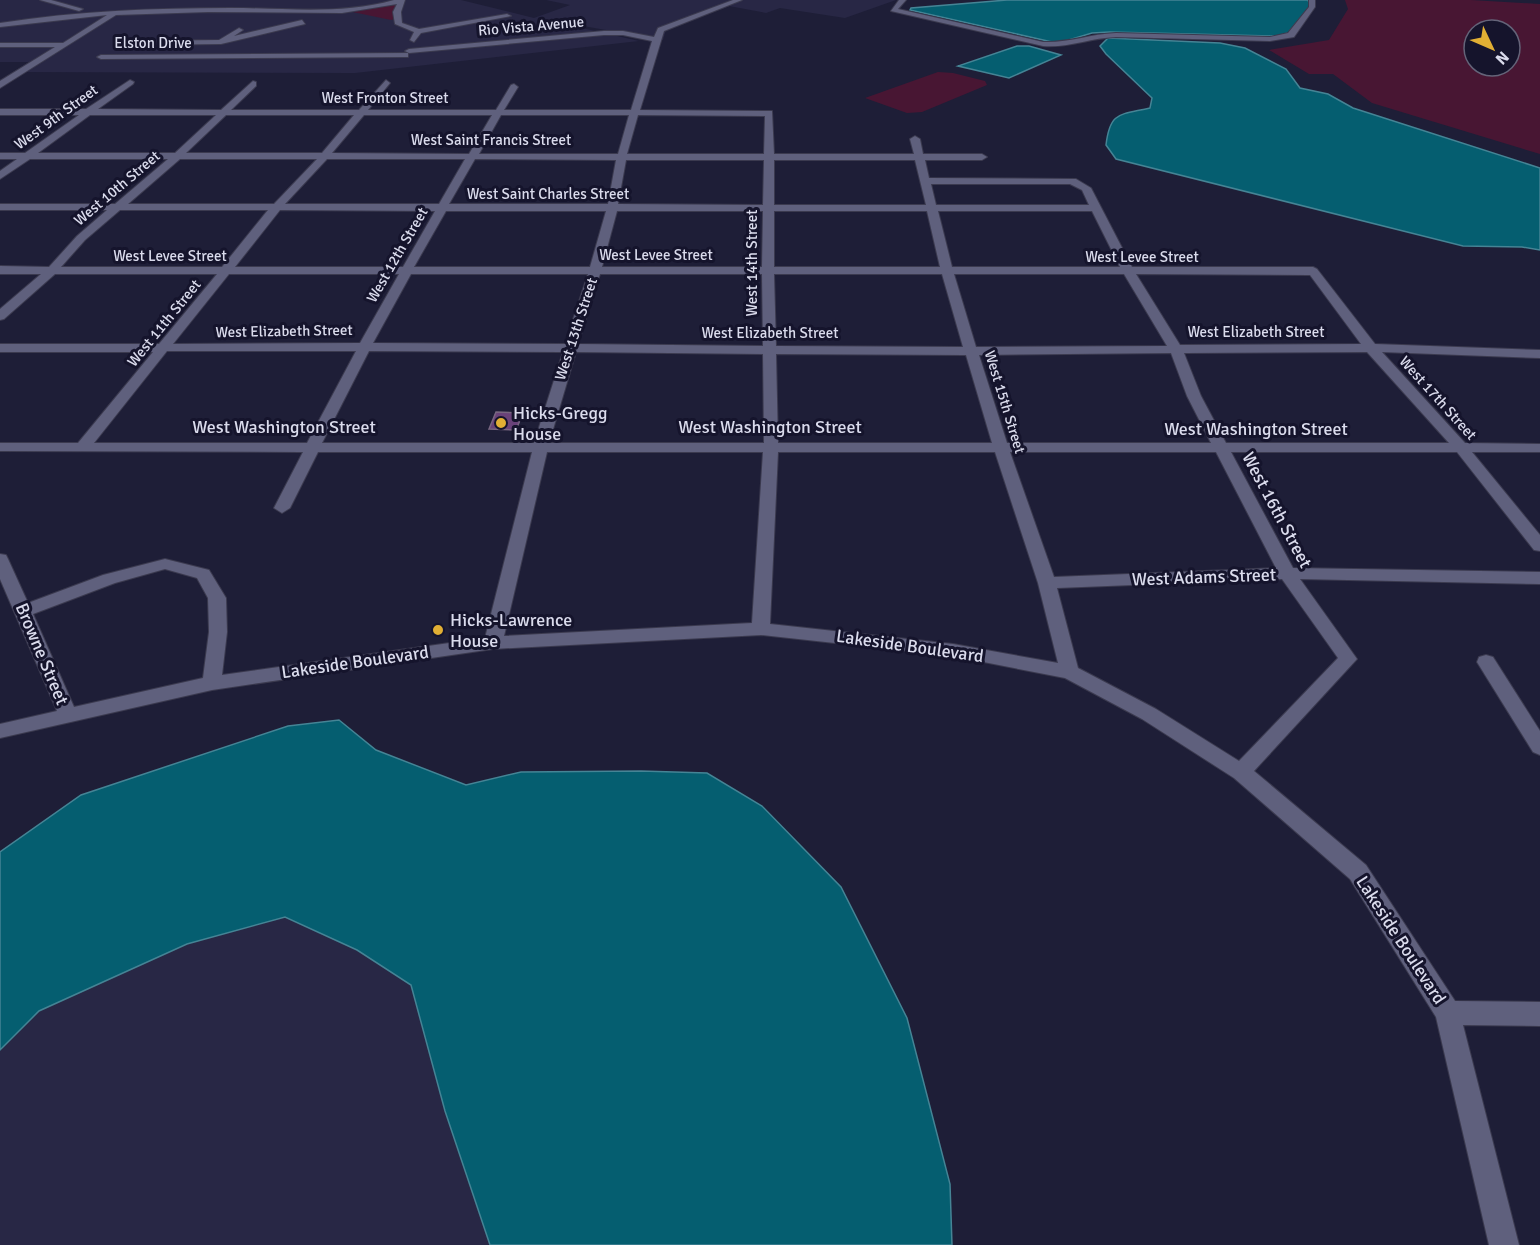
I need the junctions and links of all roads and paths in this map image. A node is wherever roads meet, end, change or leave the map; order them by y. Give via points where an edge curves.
1 (43, 0) edge
2 (402, 0) edge
3 (739, 0) edge
4 (903, 0) edge
5 (1312, 0) edge
6 (131, 4) dead end
7 (333, 11) junction
8 (117, 13) junction
9 (366, 15) dead end
10 (507, 16) dead end
11 (388, 21) dead end
12 (302, 22) dead end
13 (399, 24) junction
14 (0, 25) edge
15 (239, 30) dead end
16 (418, 31) junction
17 (656, 40) junction
18 (221, 42) junction
19 (136, 43) dead end
20 (0, 45) edge
21 (64, 45) junction
22 (407, 53) junction
23 (205, 56) junction
24 (101, 57) dead end
25 (397, 66) dead end
26 (130, 82) dead end
27 (386, 83) dead end
28 (253, 84) dead end
29 (0, 85) edge
30 (514, 87) dead end
31 (90, 111) junction
32 (364, 111) junction
33 (0, 112) edge
34 (222, 112) junction
35 (498, 112) junction
36 (769, 112) joint
37 (634, 113) junction
38 (915, 139) dead end
39 (179, 155) junction
40 (326, 155) junction
41 (471, 155) junction
42 (0, 156) edge
43 (28, 156) junction
44 (622, 156) junction
45 (771, 156) junction
46 (921, 157) junction
47 (982, 157) dead end
48 (0, 176) edge
49 (926, 181) junction
50 (0, 207) edge
51 (118, 207) junction
52 (276, 208) junction
53 (443, 208) junction
54 (1095, 208) junction
55 (612, 209) junction
56 (931, 209) junction
57 (768, 210) junction
58 (0, 270) edge
59 (52, 270) junction
60 (595, 270) junction
61 (768, 270) junction
62 (225, 271) junction
63 (405, 271) junction
64 (1312, 271) joint
65 (947, 272) junction
66 (1129, 273) junction
67 (0, 316) edge
68 (363, 347) junction
69 (0, 348) edge
70 (1371, 348) junction
71 (163, 349) junction
72 (1176, 349) junction
73 (570, 350) junction
74 (769, 350) junction
75 (972, 351) junction
76 (1540, 354) edge
77 (84, 446) junction
78 (771, 446) junction
79 (1000, 446) junction
80 (0, 447) edge
81 (312, 447) junction
82 (540, 448) junction
83 (1461, 448) junction
84 (1540, 448) edge
85 (1223, 449) junction
86 (282, 508) dead end
87 (1540, 546) edge
88 (0, 559) edge
89 (1287, 573) junction
90 (1540, 578) edge
91 (1047, 583) junction
92 (24, 611) junction
93 (761, 629) junction
94 (493, 643) junction
95 (1486, 662) dead end
96 (1070, 672) junction
97 (212, 683) junction
98 (69, 717) junction
99 (0, 731) edge
100 (1540, 747) edge
101 (1241, 772) junction
102 (1448, 1013) junction
103 (1540, 1014) edge
104 (1504, 1245) edge

1 - 8 street via 75,9
2 - 7 street
2 - 13 street via 397,12
3 - 17 street via 661,30
4 - 5 street via 893,10 1043,44 1064,45 1094,36 1116,35 1270,39 1291,35 1312,7
6 - 8 street
7 - 8 street
7 - 9 street
8 - 14 street
8 - 21 street
10 - 16 street
11 - 13 street
12 - 18 street
13 - 16 street
15 - 18 street
16 - 22 street
17 - 22 street, Rio Vista Avenue via 604,33
17 - 37 street, West 13th Street
18 - 19 street
18 - 23 street
20 - 21 street
21 - 29 street
22 - 23 street, Rio Vista Avenue
22 - 25 street
23 - 24 street, Elston Drive
26 - 31 street, West 9th Street
27 - 32 street, West 11th Street
28 - 34 street, West 10th Street
30 - 35 street, West 12th Street
31 - 33 street, West Fronton Street
31 - 34 street, West Fronton Street
31 - 43 street, West 9th Street
32 - 34 street, West Fronton Street
32 - 35 street, West Fronton Street
32 - 40 street, West 11th Street
34 - 39 street, West 10th Street
35 - 37 street, West Fronton Street
35 - 41 street, West 12th Street
36 - 37 street, West Fronton Street
36 - 45 street, West 14th Street
37 - 44 street, West 13th Street
38 - 46 street, West 15th Street
39 - 40 street, West Saint Francis Street
39 - 43 street, West Saint Francis Street
39 - 51 street, West 10th Street
40 - 41 street, West Saint Francis Street
40 - 52 street, West 11th Street
41 - 44 street, West Saint Francis Street
41 - 53 street, West 12th Street
42 - 43 street, West Saint Francis Street
43 - 48 street, West 9th Street
44 - 45 street, West Saint Francis Street
44 - 55 street, West 13th Street
45 - 46 street, West Saint Francis Street
45 - 57 street, West 14th Street
46 - 47 street, West Saint Francis Street
46 - 49 street, West 15th Street
49 - 54 street, West 16th Street via 1072,181 1086,188
49 - 56 street, West 15th Street
50 - 51 street, West Saint Charles Street
51 - 52 street, West Saint Charles Street
51 - 59 street, West 10th Street via 81,238
52 - 53 street, West Saint Charles Street
52 - 62 street, West 11th Street
53 - 55 street, West Saint Charles Street
53 - 63 street, West 12th Street
54 - 56 street, West Saint Charles Street
54 - 66 street, West 16th Street
55 - 57 street, West Saint Charles Street
55 - 60 street, West 13th Street
56 - 57 street, West Saint Charles Street
56 - 65 street, West 15th Street
57 - 61 street, West 14th Street
58 - 59 street, West Levee Street
59 - 62 street, West Levee Street
59 - 67 street, West 10th Street
60 - 61 street, West Levee Street
60 - 63 street, West Levee Street
60 - 73 street, West 13th Street
61 - 65 street, West Levee Street
61 - 74 street, West 14th Street
62 - 63 street, West Levee Street
62 - 71 street, West 11th Street
63 - 68 street, West 12th Street
64 - 66 street, West Levee Street
64 - 70 street, West 17th Street
65 - 66 street, West Levee Street
65 - 75 street, West 15th Street
66 - 72 street, West 16th Street
68 - 71 street, West Elizabeth Street
68 - 73 street, West Elizabeth Street
68 - 81 street, West 12th Street
69 - 71 street, West Elizabeth Street
70 - 72 street, West Elizabeth Street
70 - 76 street, West Elizabeth Street
70 - 83 street, West 17th Street
71 - 77 street, West 11th Street
72 - 75 street, West Elizabeth Street
72 - 85 street, West 16th Street via 1194,396
73 - 74 street, West Elizabeth Street
73 - 82 street, West 13th Street
74 - 75 street, West Elizabeth Street
74 - 78 street, West 14th Street
75 - 79 street, West 15th Street
77 - 80 street, West Washington Street
77 - 81 street, West Washington Street
78 - 79 street, West Washington Street
78 - 82 street, West Washington Street
78 - 93 street, West 14th Street
79 - 85 street, West Washington Street
79 - 91 street, West 15th Street
81 - 82 street, West Washington Street
81 - 86 street, West 12th Street
82 - 94 street, West 13th Street
83 - 84 street, West Washington Street
83 - 85 street, West Washington Street
83 - 87 street, West 17th Street
85 - 89 street, West 16th Street
88 - 92 street, Browne Street
89 - 90 street, West Adams Street
89 - 91 street, West Adams Street
89 - 101 street, West 16th Street via 1348,659
91 - 96 street, West 15th Street
92 - 97 street via 109,579 165,564 202,574 218,598
92 - 98 street, Browne Street
93 - 94 street, Lakeside Boulevard
93 - 96 street, Lakeside Boulevard via 953,650
94 - 97 street, Lakeside Boulevard
95 - 100 street
96 - 101 street, Lakeside Boulevard via 1149,714
97 - 98 street, Lakeside Boulevard
98 - 99 street, Lakeside Boulevard
101 - 102 street, Lakeside Boulevard via 1358,872
102 - 103 street
102 - 104 street, Lakeside Boulevard

